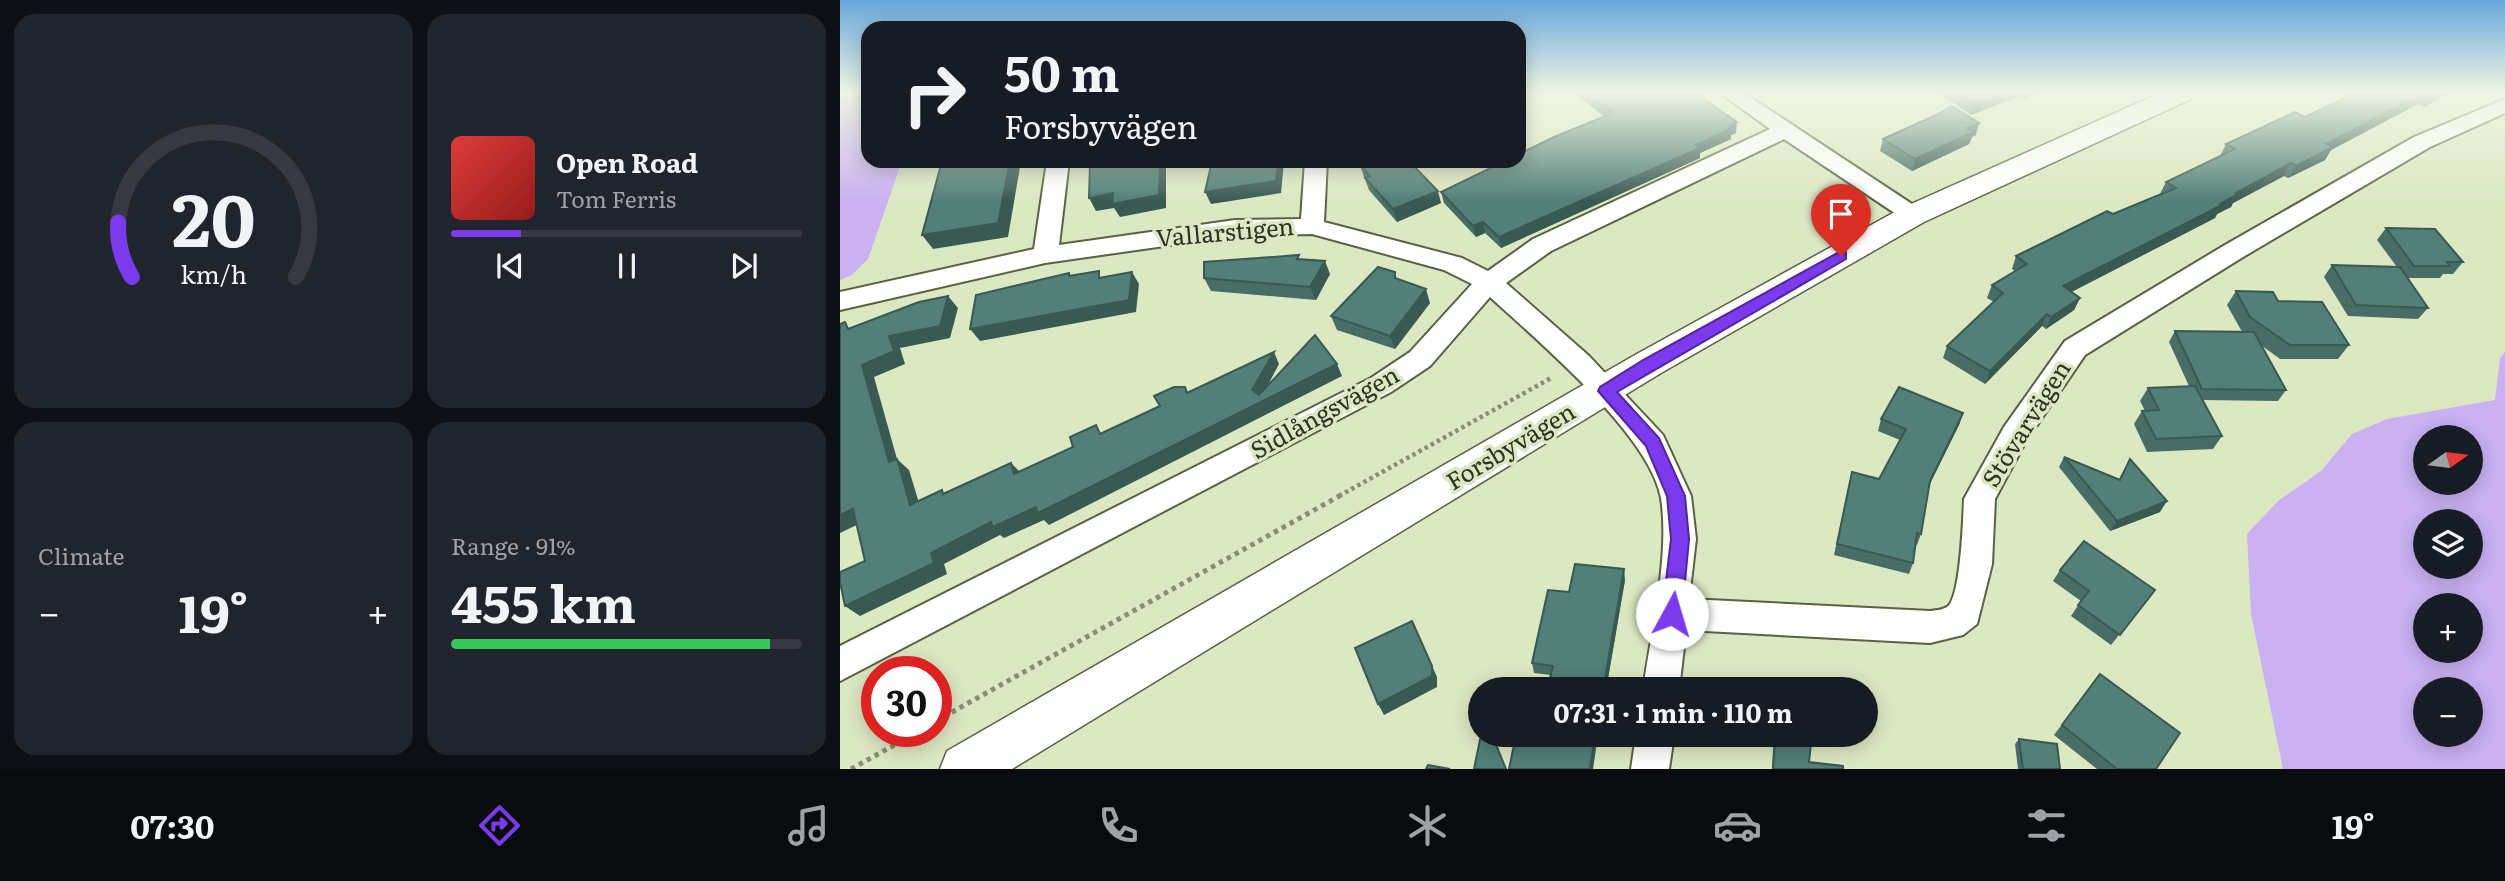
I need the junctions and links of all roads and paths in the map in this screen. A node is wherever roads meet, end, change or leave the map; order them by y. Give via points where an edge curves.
1 (2103, 129) edge
2 (2451, 129) edge
3 (1785, 130) joint
4 (1057, 168) edge
5 (1316, 168) edge
6 (1913, 215) junction
7 (1312, 226) junction
8 (1045, 255) junction
9 (1489, 282) junction
10 (840, 301) edge
11 (1579, 363) junction
12 (1606, 391) junction
13 (1672, 614) junction
14 (840, 664) edge
15 (1663, 677) edge
16 (952, 712) edge
17 (891, 747) edge
18 (1653, 747) edge
19 (851, 769) edge
20 (965, 769) edge
21 (1650, 769) edge

1 - 6 street, Forsbyvägen
2 - 13 street, Stövarvägen via 2234,251 2075,348 2014,435 1980,499 1976,564 1965,613 1951,624 1930,627
3 - 6 street
3 - 9 street, Sidlångsvägen via 1542,244
4 - 8 street
5 - 7 street
6 - 12 street, Forsbyvägen
7 - 8 street, Vallarstigen via 1235,228
7 - 9 street, Vallarstigen via 1454,264
8 - 10 street, Vallarstigen
9 - 11 street, Vallarstigen
9 - 14 street, Sidlångsvägen via 1420,359 1381,385
11 - 12 street, Vallarstigen
11 - 16 path
12 - 13 street, Vallarstigen via 1653,443 1676,496 1680,539
12 - 20 street, Forsbyvägen
13 - 15 street, Vallarstigen
17 - 19 path
18 - 21 street

